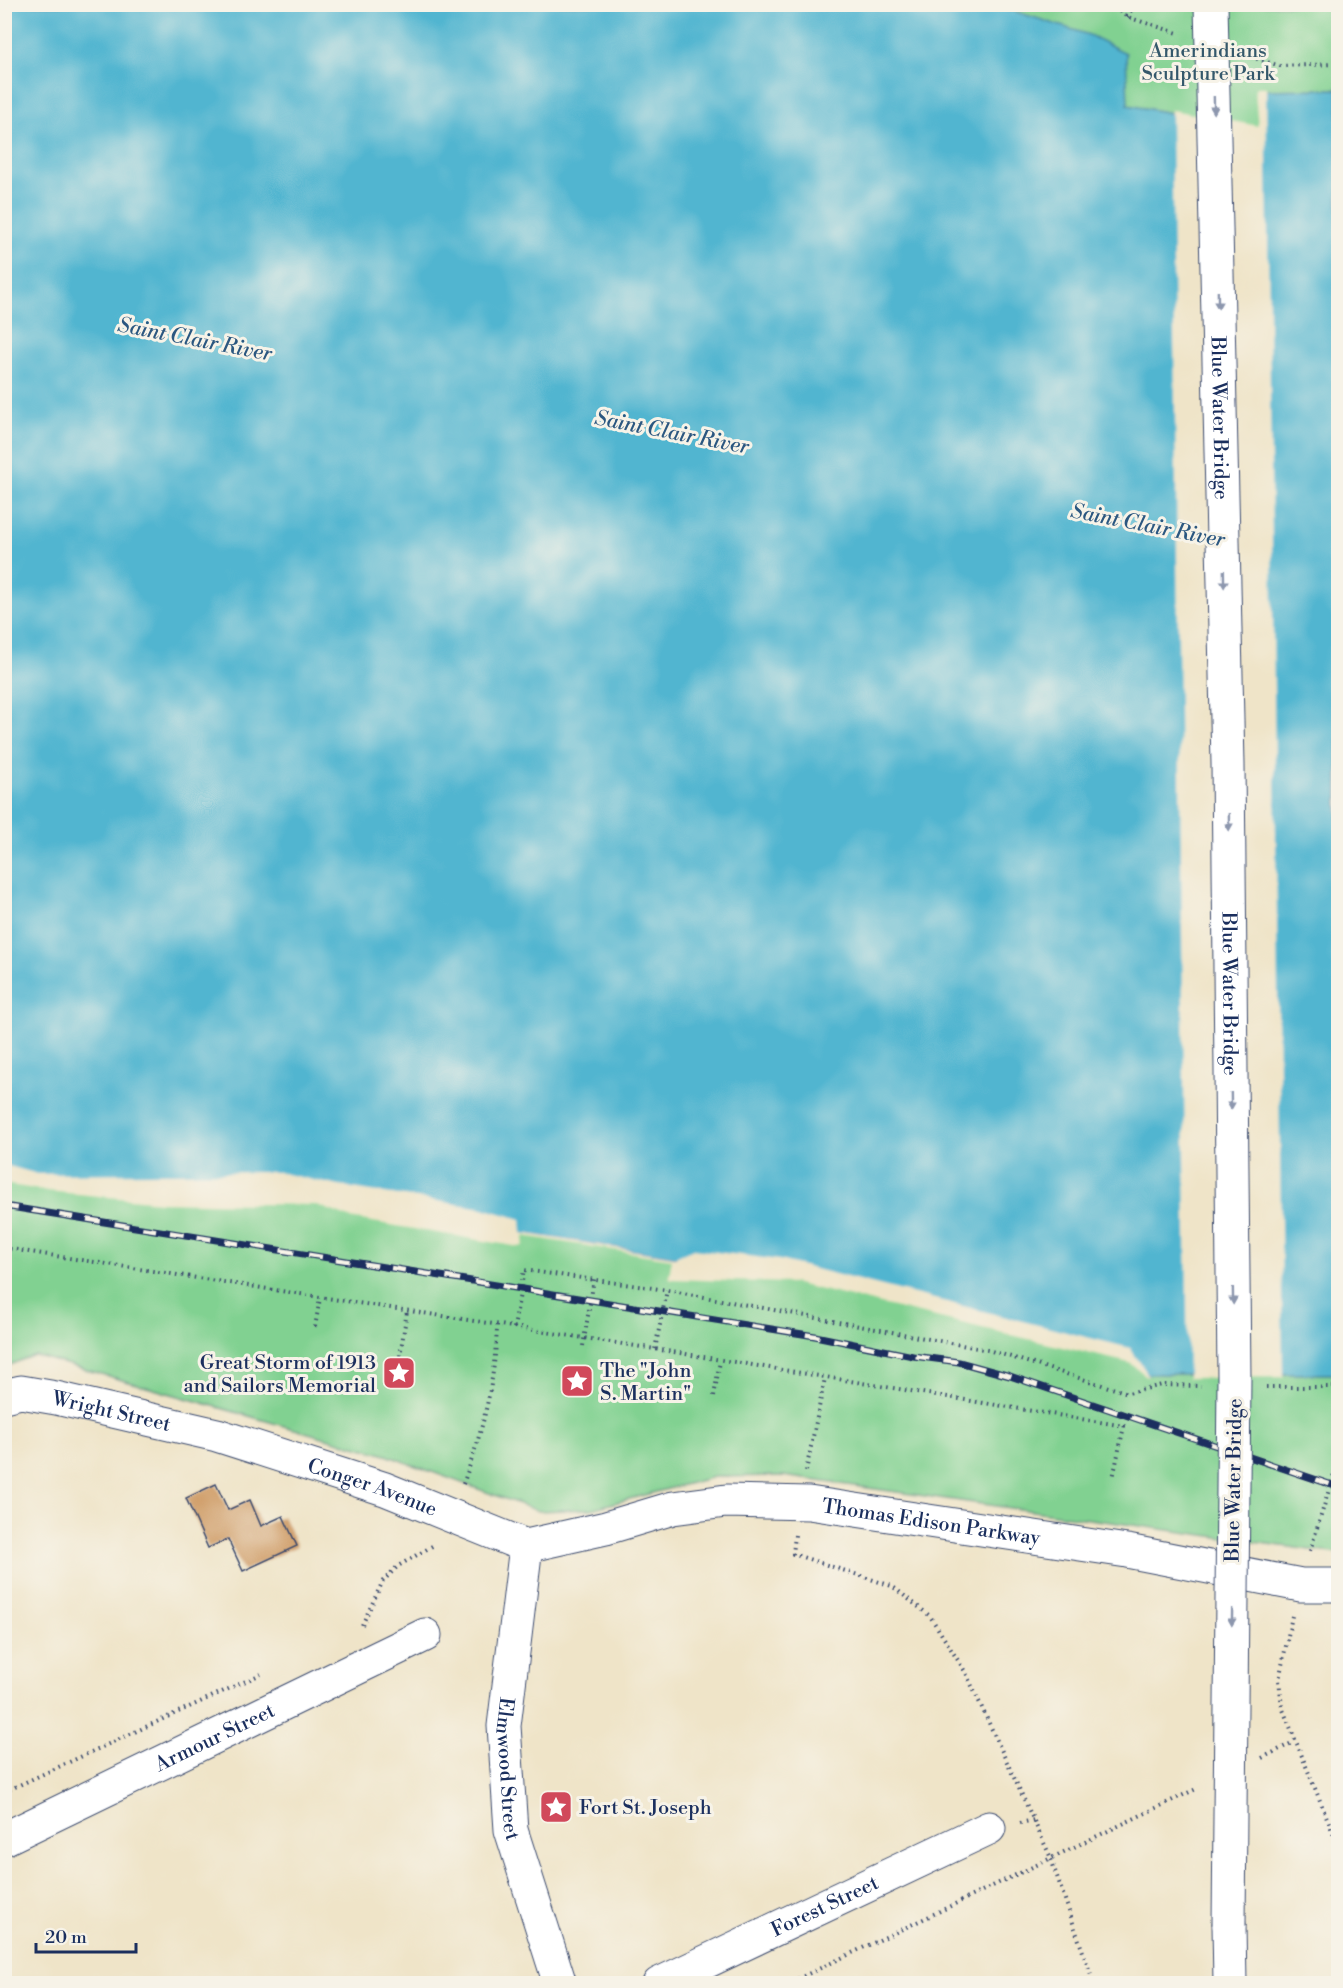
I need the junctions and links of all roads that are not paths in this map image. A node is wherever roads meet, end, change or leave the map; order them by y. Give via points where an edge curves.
1 (1211, 4) edge
2 (4, 1396) edge
3 (217, 1435) joint
4 (526, 1546) junction
5 (1338, 1585) edge
6 (424, 1635) dead end
7 (989, 1828) dead end
8 (4, 1839) edge
9 (560, 1983) edge
10 (659, 1983) edge
11 (1230, 1983) edge

1 -> 11 main road, Blue Water Bridge, bridge via 1228,764 1234,1366
2 - 3 main road, Wright Street via 21,1392 56,1398
3 - 4 main road, Conger Avenue via 385,1489
4 - 5 main road, Thomas Edison Parkway via 673,1508 726,1501 799,1502 1127,1551 1301,1585
4 - 9 main road, Elmwood Street via 504,1726 511,1830
6 - 8 main road, Armour Street
7 - 10 main road, Forest Street

